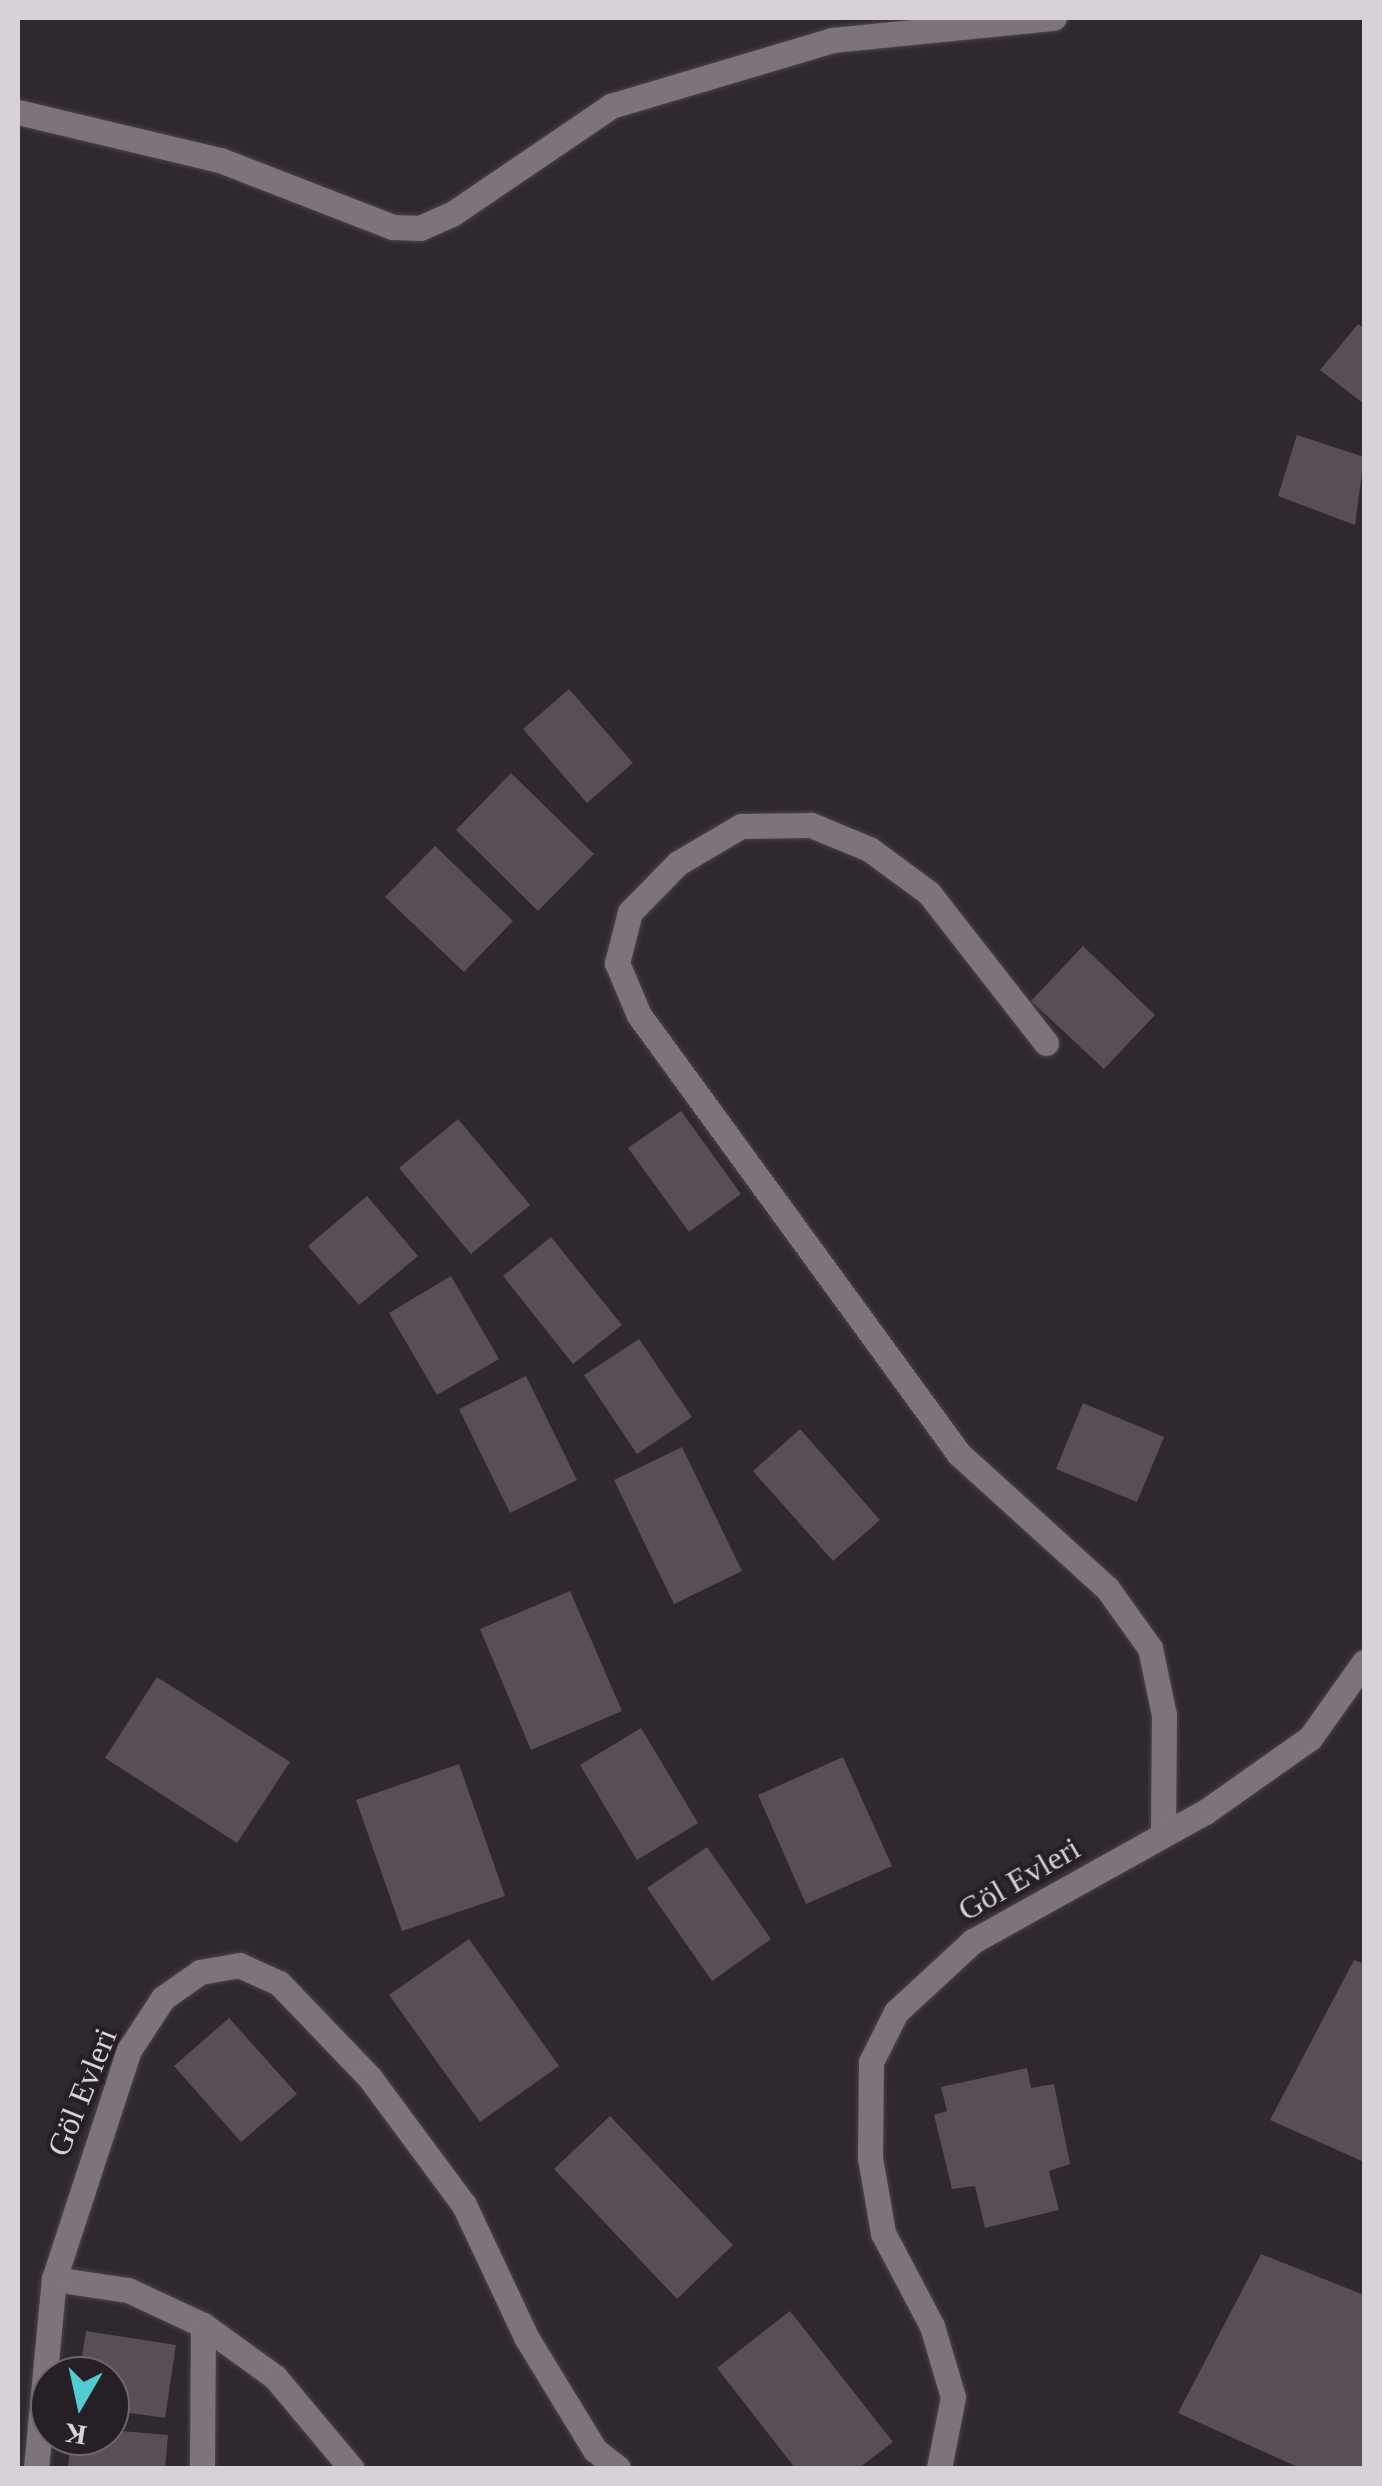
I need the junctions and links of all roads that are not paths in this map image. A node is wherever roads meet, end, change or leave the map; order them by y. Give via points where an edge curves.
1 (1054, 18) edge
2 (18, 112) edge
3 (1046, 1044) dead end
4 (1364, 1662) edge
5 (1163, 1834) junction
6 (54, 2279) junction
7 (203, 2325) junction
8 (36, 2468) edge
9 (202, 2468) edge
10 (350, 2468) edge
11 (618, 2468) edge
12 (939, 2468) edge

1 - 2 street via 832,40 642,96 612,106 420,228 393,227 220,160
3 - 5 street via 929,893 869,849 811,825 741,826 678,864 630,912 617,963 639,1015 959,1454 1106,1588 1150,1648 1164,1715
4 - 5 street, Göl Evleri via 1310,1738
5 - 12 street, Göl Evleri via 973,1941 896,2012 872,2062 870,2158 882,2234 932,2326 953,2398
6 - 7 street via 128,2290
6 - 8 street, Göl Evleri
6 - 11 street, Göl Evleri via 129,2050 163,1998 200,1972 240,1965 279,1983 370,2078 464,2205 526,2337 595,2450
7 - 9 street
7 - 10 street via 275,2377

